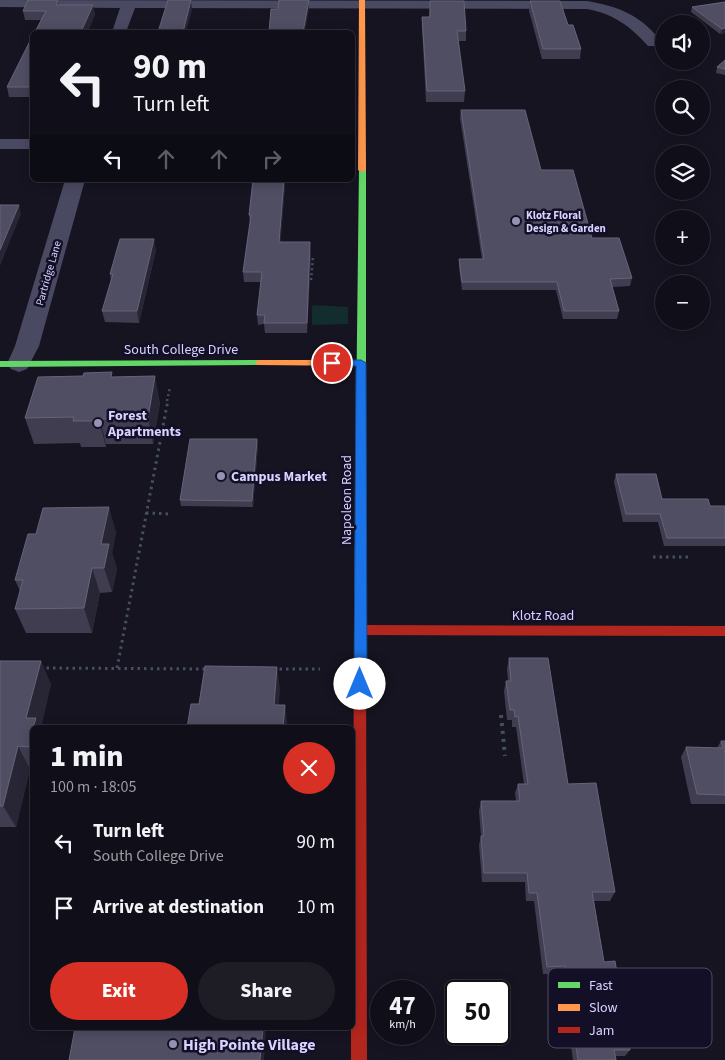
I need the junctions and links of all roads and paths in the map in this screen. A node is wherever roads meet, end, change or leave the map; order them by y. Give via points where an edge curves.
1 (129, 1) edge
2 (362, 2) edge
3 (0, 3) edge
4 (120, 30) edge
5 (654, 43) dead end
6 (0, 144) edge
7 (30, 144) edge
8 (74, 182) edge
9 (313, 257) dead end
10 (305, 267) edge
11 (312, 267) junction
12 (311, 280) edge
13 (361, 363) junction
14 (9, 364) edge
15 (171, 385) dead end
16 (146, 513) junction
17 (171, 514) dead end
18 (653, 557) dead end
19 (691, 557) dead end
20 (361, 630) junction
21 (725, 631) edge
22 (31, 668) edge
23 (117, 668) junction
24 (210, 669) edge
25 (270, 669) edge
26 (320, 669) dead end
27 (501, 715) dead end
28 (505, 756) dead end
29 (359, 1060) edge

1 - 2 street
1 - 3 street
1 - 4 street
2 - 5 street via 587,5 626,16
2 - 13 main road, Napoleon Road
6 - 7 street
8 - 14 street, Partridge Lane via 27,346
9 - 11 path
10 - 11 path
11 - 12 path
13 - 14 main road, South College Drive
13 - 20 main road, Napoleon Road
15 - 16 path
16 - 17 path
16 - 23 path
18 - 19 path
20 - 21 main road, Klotz Road
20 - 29 main road, Napoleon Road
22 - 23 path
23 - 24 path
25 - 26 path
27 - 28 path

